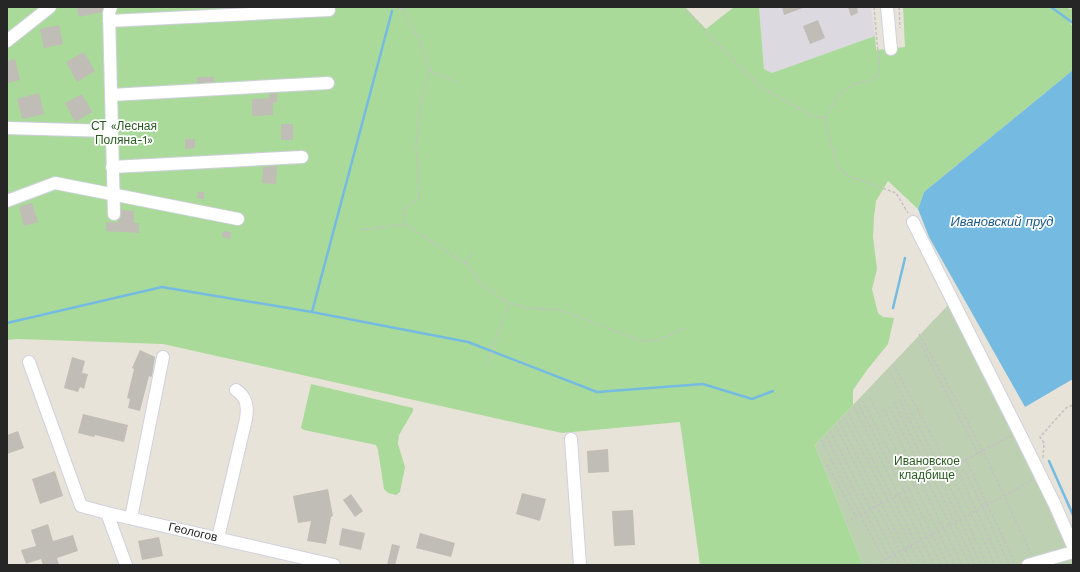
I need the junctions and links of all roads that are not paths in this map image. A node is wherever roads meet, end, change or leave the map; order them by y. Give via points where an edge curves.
1 (50, 7) edge
2 (111, 7) edge
3 (887, 7) edge
4 (329, 10) dead end
5 (110, 21) junction
6 (7, 41) edge
7 (890, 49) road end
8 (328, 83) dead end
9 (111, 96) junction
10 (7, 128) edge
11 (111, 131) junction
12 (302, 157) dead end
13 (112, 167) junction
14 (113, 194) junction
15 (7, 201) edge
16 (114, 214) dead end
17 (238, 219) dead end
18 (913, 222) road end
19 (163, 356) dead end
20 (29, 362) dead end
21 (236, 390) dead end
22 (571, 439) dead end
23 (107, 512) junction
24 (130, 518) junction
25 (218, 538) junction
26 (1073, 546) edge
27 (1073, 552) edge
28 (126, 565) edge
29 (334, 565) edge
30 (580, 565) edge
31 (1028, 565) edge

1 - 6 street
2 - 5 street
3 - 7 street
4 - 5 street
5 - 9 street
8 - 9 street
9 - 11 street
10 - 11 street
11 - 13 street
12 - 13 street
13 - 14 street
14 - 15 street via 55,183
14 - 16 street
14 - 17 street
18 - 26 street via 1016,426
19 - 24 street
20 - 23 street, Геологов via 81,506
21 - 25 street via 241,393 246,404 246,419
22 - 30 street
23 - 24 street, Геологов
23 - 28 street
24 - 25 street, Геологов
25 - 29 street, Геологов
27 - 31 street

